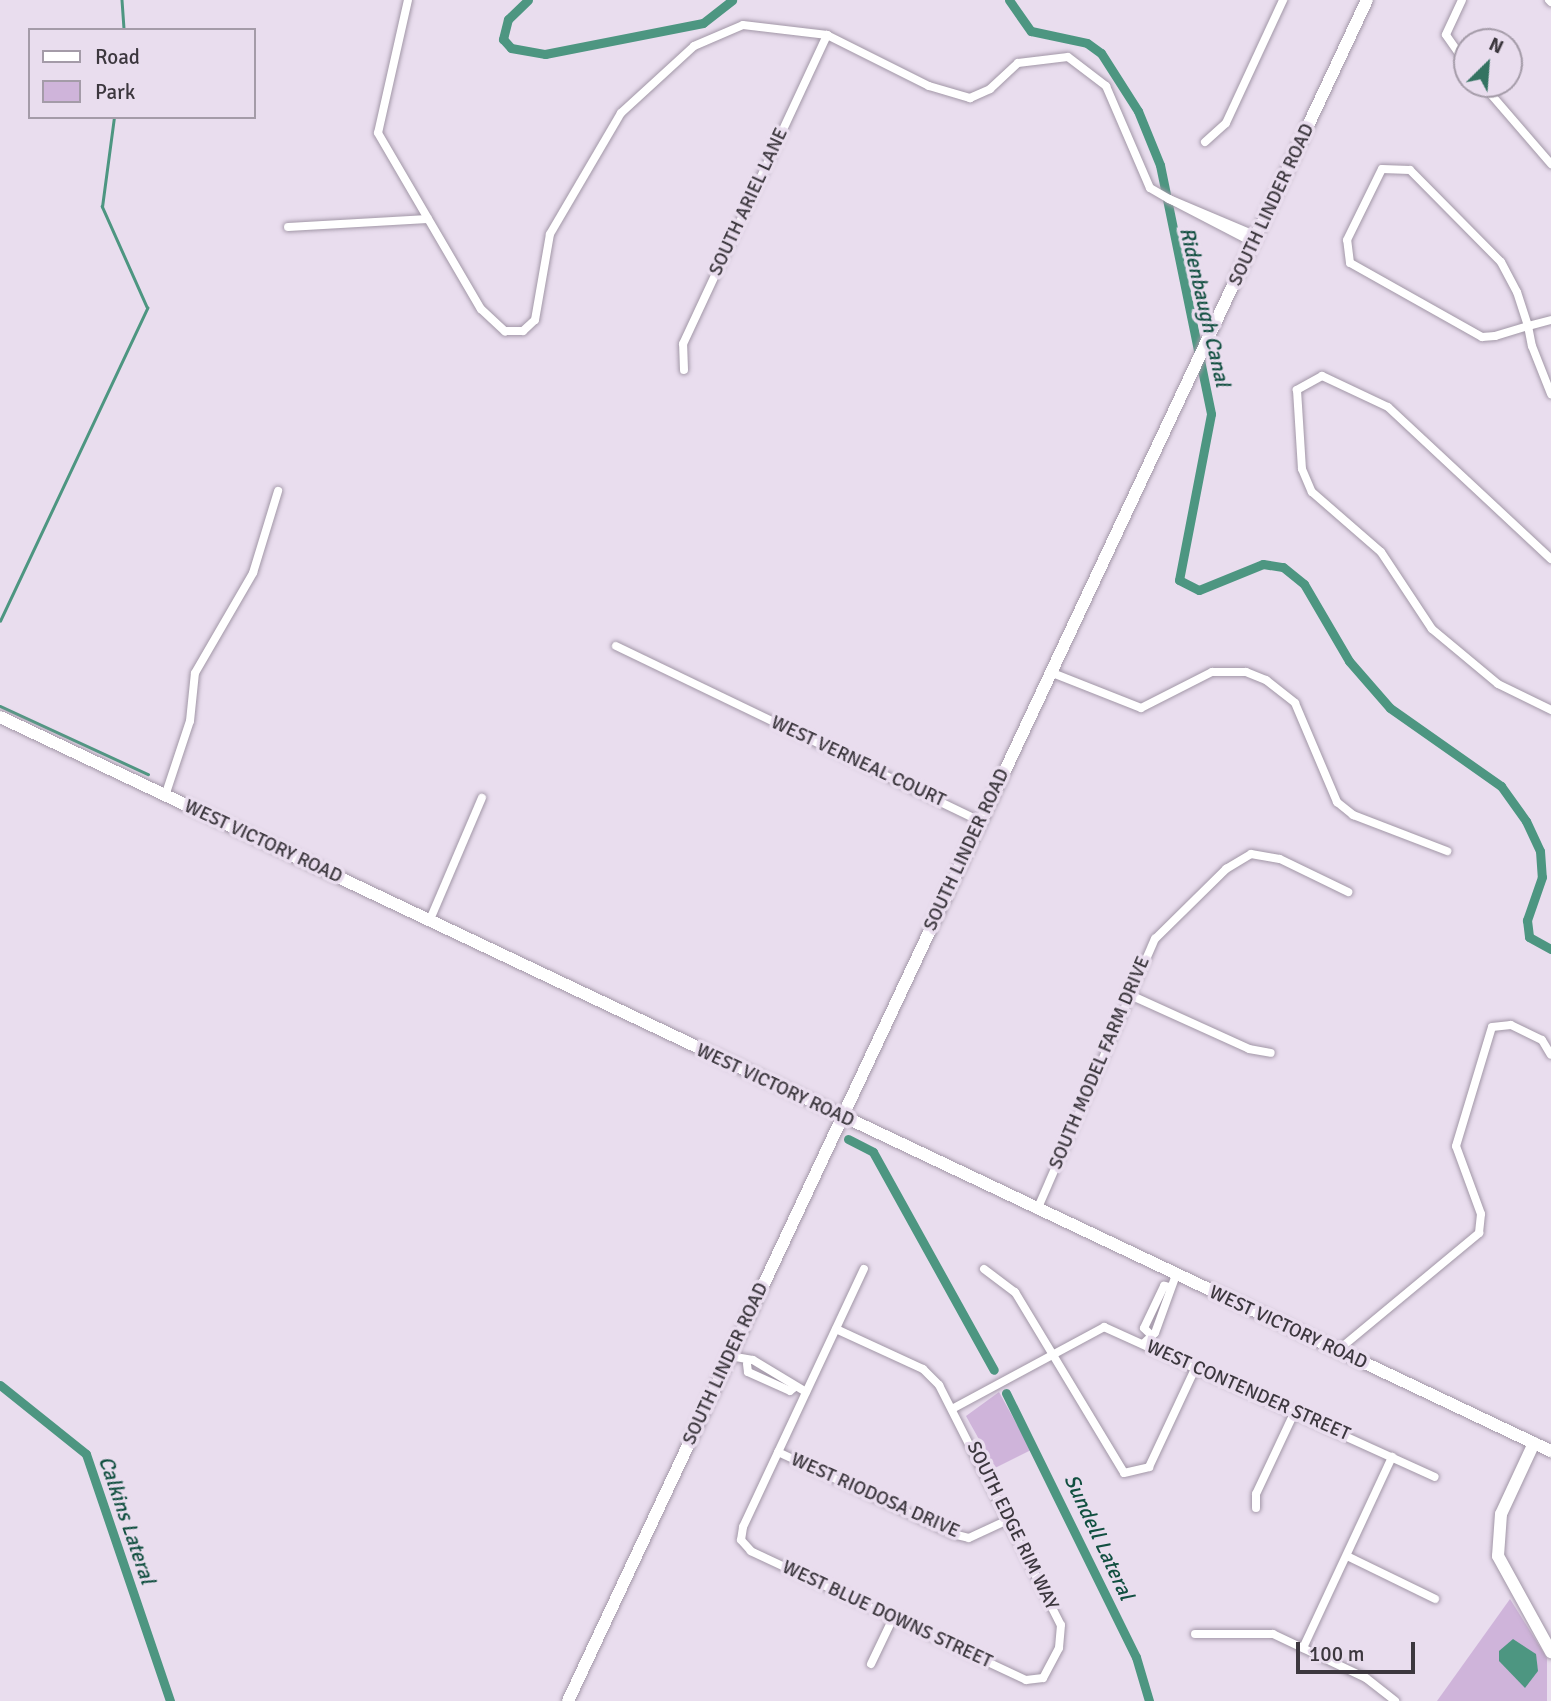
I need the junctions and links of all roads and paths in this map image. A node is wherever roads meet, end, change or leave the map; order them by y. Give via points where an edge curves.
1 (408, 0) edge
2 (1283, 0) edge
3 (1367, 0) edge
4 (1462, 0) edge
5 (827, 35) junction
6 (1453, 45) edge
7 (1494, 98) edge
8 (1205, 142) dead end
9 (1551, 164) edge
10 (428, 219) junction
11 (288, 227) dead end
12 (1256, 240) junction
13 (1551, 320) edge
14 (1528, 326) junction
15 (684, 370) dead end
16 (1551, 394) edge
17 (278, 491) dead end
18 (1551, 559) edge
19 (615, 646) dead end
20 (1050, 672) junction
21 (1551, 710) edge
22 (0, 718) edge
23 (165, 796) junction
24 (482, 797) dead end
25 (980, 821) junction
26 (1447, 851) dead end
27 (1348, 892) dead end
28 (429, 922) junction
29 (1128, 994) junction
30 (1271, 1053) dead end
31 (1551, 1055) edge
32 (842, 1118) junction
33 (1037, 1210) junction
34 (864, 1269) dead end
35 (984, 1269) dead end
36 (1173, 1281) junction
37 (836, 1329) junction
38 (1143, 1344) junction
39 (1337, 1351) junction
40 (1051, 1353) junction
41 (730, 1356) junction
42 (1195, 1369) junction
43 (806, 1392) junction
44 (952, 1409) junction
45 (1295, 1411) junction
46 (1534, 1443) junction
47 (1551, 1451) edge
48 (778, 1452) junction
49 (1392, 1457) junction
50 (1435, 1477) dead end
51 (1256, 1508) dead end
52 (1010, 1519) junction
53 (1348, 1556) junction
54 (1435, 1598) dead end
55 (893, 1618) junction
56 (1195, 1634) dead end
57 (1547, 1635) edge
58 (1303, 1648) junction
59 (1551, 1652) edge
60 (871, 1664) dead end
61 (1038, 1681) joint
62 (1384, 1692) junction
63 (568, 1701) edge
64 (1380, 1701) edge
65 (1395, 1701) edge

1 - 10 street via 377,119 384,152
2 - 8 street via 1226,123
3 - 12 street, SOUTH LINDER ROAD
4 - 6 street via 1446,35
5 - 10 street via 743,25 694,46 637,97 607,135 550,234 536,320 523,331 491,323
5 - 12 street via 929,86 970,98 1027,60 1055,55 1082,62 1122,111 1150,188
5 - 15 street, SOUTH ARIEL LANE via 682,344
7 - 9 street
10 - 11 street
12 - 20 street, SOUTH LINDER ROAD
13 - 14 street
14 - 14 street via 1502,262 1410,170 1392,165 1377,177 1347,240 1346,257 1355,268 1482,337
14 - 16 street
17 - 23 street via 242,593 195,673 190,721
18 - 21 street via 1421,432 1343,383 1310,379 1297,390 1294,407 1302,469 1312,492 1363,532 1432,629 1498,684
19 - 25 street, WEST VERNEAL COURT
20 - 25 street, SOUTH LINDER ROAD
20 - 26 street via 1141,708 1212,672 1246,672 1266,680 1301,715 1337,802 1353,815
22 - 23 street, WEST VICTORY ROAD
23 - 28 street, WEST VICTORY ROAD
24 - 28 street
25 - 32 street, SOUTH LINDER ROAD
27 - 29 street, SOUTH MODEL FARM DRIVE via 1280,859 1240,858 1155,939
28 - 32 street, WEST VICTORY ROAD
29 - 30 street via 1249,1049
29 - 33 street, SOUTH MODEL FARM DRIVE
31 - 39 street via 1542,1040 1511,1025 1492,1027 1456,1146 1481,1214 1479,1233
32 - 33 street, WEST VICTORY ROAD
32 - 41 street, SOUTH LINDER ROAD
33 - 36 street, WEST VICTORY ROAD
34 - 37 street
35 - 40 street via 1015,1292
36 - 38 street via 1164,1286 1144,1328 1149,1333
36 - 39 street, WEST VICTORY ROAD
37 - 43 street
37 - 44 street, SOUTH EDGE RIM WAY via 923,1369
38 - 40 street, WEST CONTENDER STREET via 1104,1327
38 - 42 street, WEST CONTENDER STREET
39 - 46 street, WEST VICTORY ROAD
40 - 42 street via 1117,1468 1131,1475 1149,1467
40 - 44 street
41 - 43 street via 747,1364 753,1360 795,1380 795,1387
41 - 63 street, SOUTH LINDER ROAD
42 - 45 street, WEST CONTENDER STREET
43 - 48 street
44 - 52 street, SOUTH EDGE RIM WAY
45 - 49 street, WEST CONTENDER STREET
45 - 51 street via 1256,1494
46 - 47 street, WEST VICTORY ROAD
46 - 57 street via 1497,1538 1505,1579
48 - 52 street, WEST RIODOSA DRIVE via 953,1534 969,1538
48 - 55 street, WEST BLUE DOWNS STREET via 741,1540 751,1551
49 - 50 street, WEST CONTENDER STREET
49 - 53 street
52 - 61 street, SOUTH EDGE RIM WAY via 1061,1625 1059,1648
53 - 54 street
53 - 58 street
55 - 60 street
55 - 61 street, WEST BLUE DOWNS STREET via 1026,1681
56 - 58 street via 1267,1632
57 - 59 street
58 - 62 street
62 - 64 street
62 - 65 street

